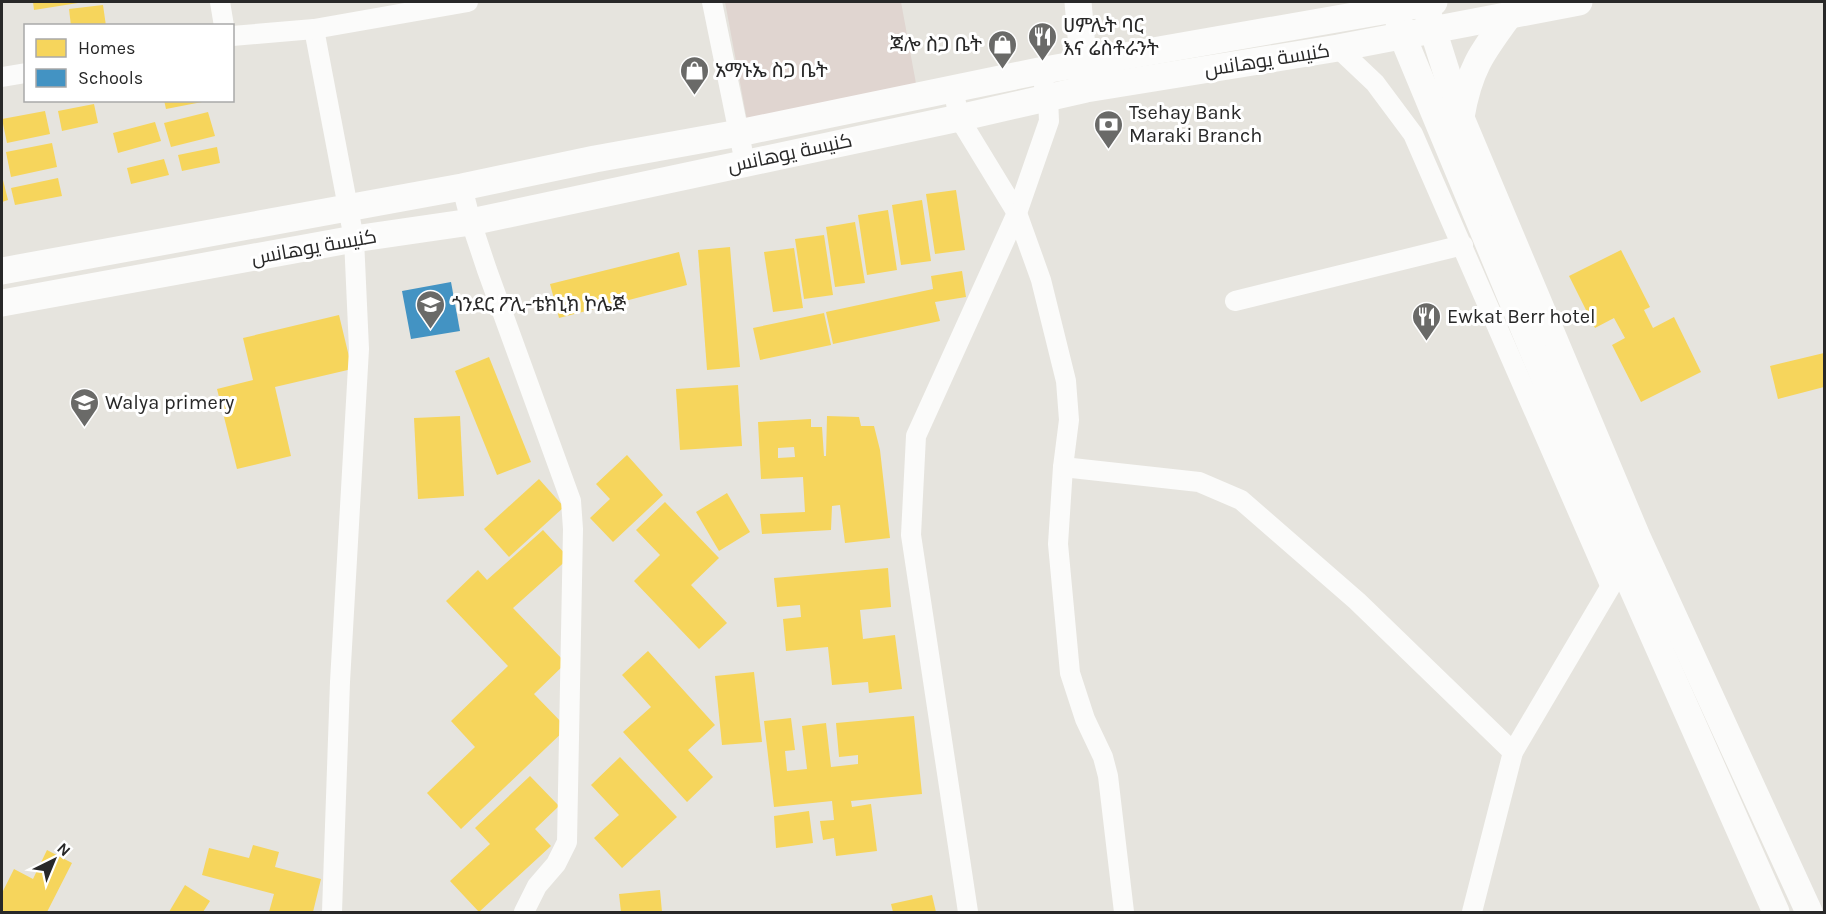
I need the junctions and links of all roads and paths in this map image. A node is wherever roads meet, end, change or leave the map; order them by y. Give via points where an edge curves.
1 (220, 2) edge
2 (468, 2) edge
3 (712, 2) edge
4 (1078, 2) edge
5 (1429, 2) edge
6 (1579, 2) edge
7 (1396, 7) junction
8 (1510, 14) junction
9 (224, 24) edge
10 (314, 29) junction
11 (1432, 29) junction
12 (1402, 35) junction
13 (234, 36) edge
14 (1338, 48) junction
15 (1039, 71) junction
16 (24, 73) edge
17 (1084, 76) junction
18 (2, 77) edge
19 (953, 88) junction
20 (1048, 98) junction
21 (959, 118) junction
22 (1461, 118) junction
23 (739, 133) junction
24 (595, 159) junction
25 (745, 163) junction
26 (462, 187) junction
27 (603, 193) junction
28 (348, 208) junction
29 (1017, 213) junction
30 (471, 222) junction
31 (354, 239) junction
32 (1462, 245) junction
33 (2, 271) edge
34 (1235, 301) dead end
35 (2, 303) edge
36 (1063, 466) junction
37 (1638, 539) junction
38 (1616, 576) junction
39 (1513, 752) junction
40 (332, 912) edge
41 (524, 912) edge
42 (968, 912) edge
43 (1124, 912) edge
44 (1472, 912) edge
45 (1776, 912) edge
46 (1809, 912) edge

1 - 9 street
2 - 10 street
3 - 23 street
4 - 17 street
5 - 7 street
5 - 11 street
6 - 8 street, كنيسة يوهانس
7 - 12 street
7 - 17 street
8 - 11 street, كنيسة يوهانس
8 - 22 street via 1471,73
10 - 13 street
10 - 28 street
11 - 12 street, كنيسة يوهانس
11 - 22 street
12 - 14 street, كنيسة يوهانس
12 - 38 street
14 - 17 street, كنيسة يوهانس
14 - 32 street via 1375,83 1413,134
15 - 17 street
15 - 19 street
15 - 20 street
16 - 18 street
17 - 20 street, كنيسة يوهانس
19 - 21 street
19 - 23 street
20 - 21 street, كنيسة يوهانس
20 - 29 street via 1049,121
21 - 25 street, كنيسة يوهانس
21 - 29 street
22 - 37 street
23 - 24 street
23 - 25 street
24 - 26 street
24 - 27 street
25 - 27 street, كنيسة يوهانس
26 - 28 street
26 - 30 street
27 - 30 street, كنيسة يوهانس
28 - 31 street
28 - 33 street
29 - 36 street via 1041,280 1066,381 1069,420
29 - 42 street via 916,436 911,535
30 - 31 street, كنيسة يوهانس
30 - 41 street via 572,511 567,842
31 - 35 street, كنيسة يوهانس
31 - 40 street via 359,349 340,682
32 - 34 street
32 - 38 street
36 - 39 street via 1199,482 1241,500 1357,602
36 - 43 street via 1058,544 1070,673 1108,776
37 - 38 street
37 - 46 street
38 - 39 street
38 - 45 street
39 - 44 street

